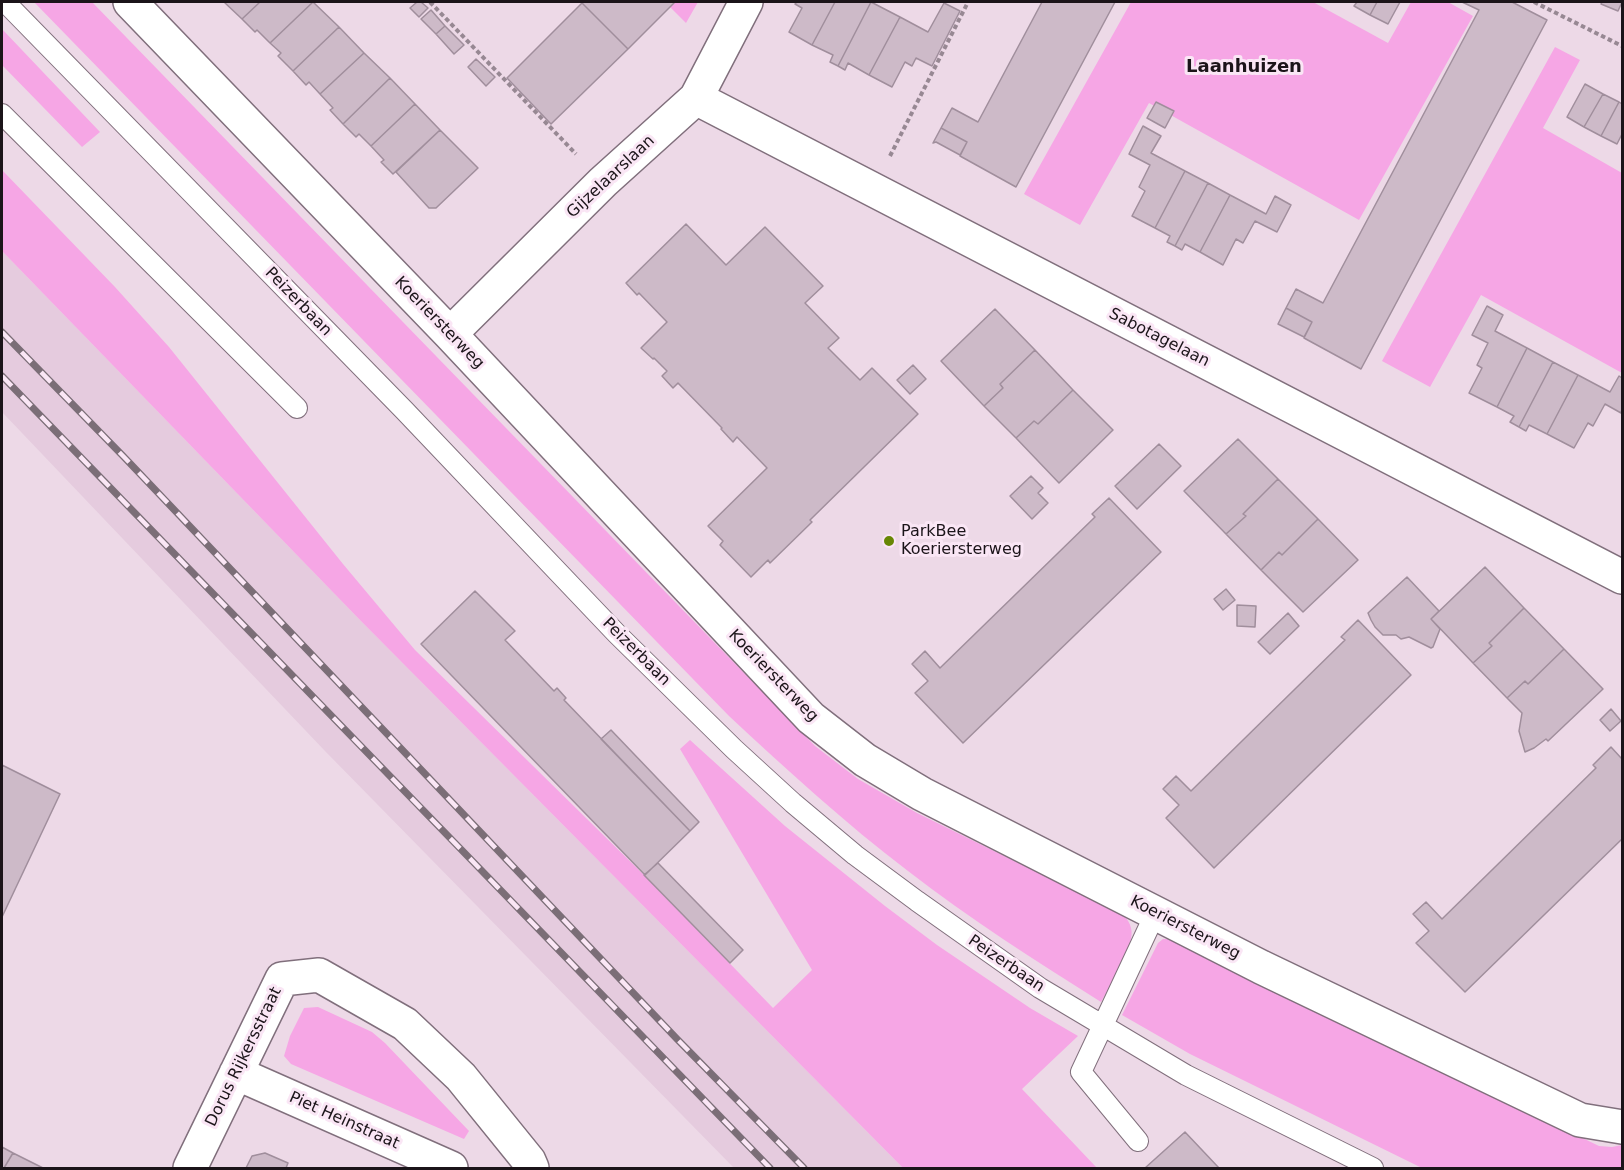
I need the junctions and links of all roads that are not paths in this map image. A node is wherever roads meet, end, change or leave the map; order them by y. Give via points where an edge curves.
1 (5, 2) edge
2 (130, 2) edge
3 (746, 2) edge
4 (696, 98) junction
5 (2, 114) edge
6 (450, 334) junction
7 (297, 408) dead end
8 (1623, 577) edge
9 (1156, 912) junction
10 (1103, 1026) junction
11 (236, 1073) junction
12 (1623, 1127) edge
13 (1138, 1141) dead end
14 (190, 1168) edge
15 (451, 1168) edge
16 (532, 1168) edge
17 (1373, 1168) edge

1 - 10 lane, Peizerbaan via 617,634 734,749 855,855 1031,981
2 - 6 street, Koeriersterweg
3 - 4 street, Gijzelaarslaan
4 - 6 street, Gijzelaarslaan via 603,182
4 - 8 street, Sabotagelaan
5 - 7 lane
6 - 9 street, Koeriersterweg via 811,718 865,760 922,794
9 - 10 lane
9 - 12 street, Koeriersterweg via 1261,967 1580,1120
10 - 13 lane via 1081,1072
10 - 17 lane, Peizerbaan via 1186,1075
11 - 14 street, Dorus Rijkersstraat
11 - 15 street, Piet Heinstraat
11 - 16 street, Dorus Rijkersstraat via 282,979 319,975 405,1024 461,1077

